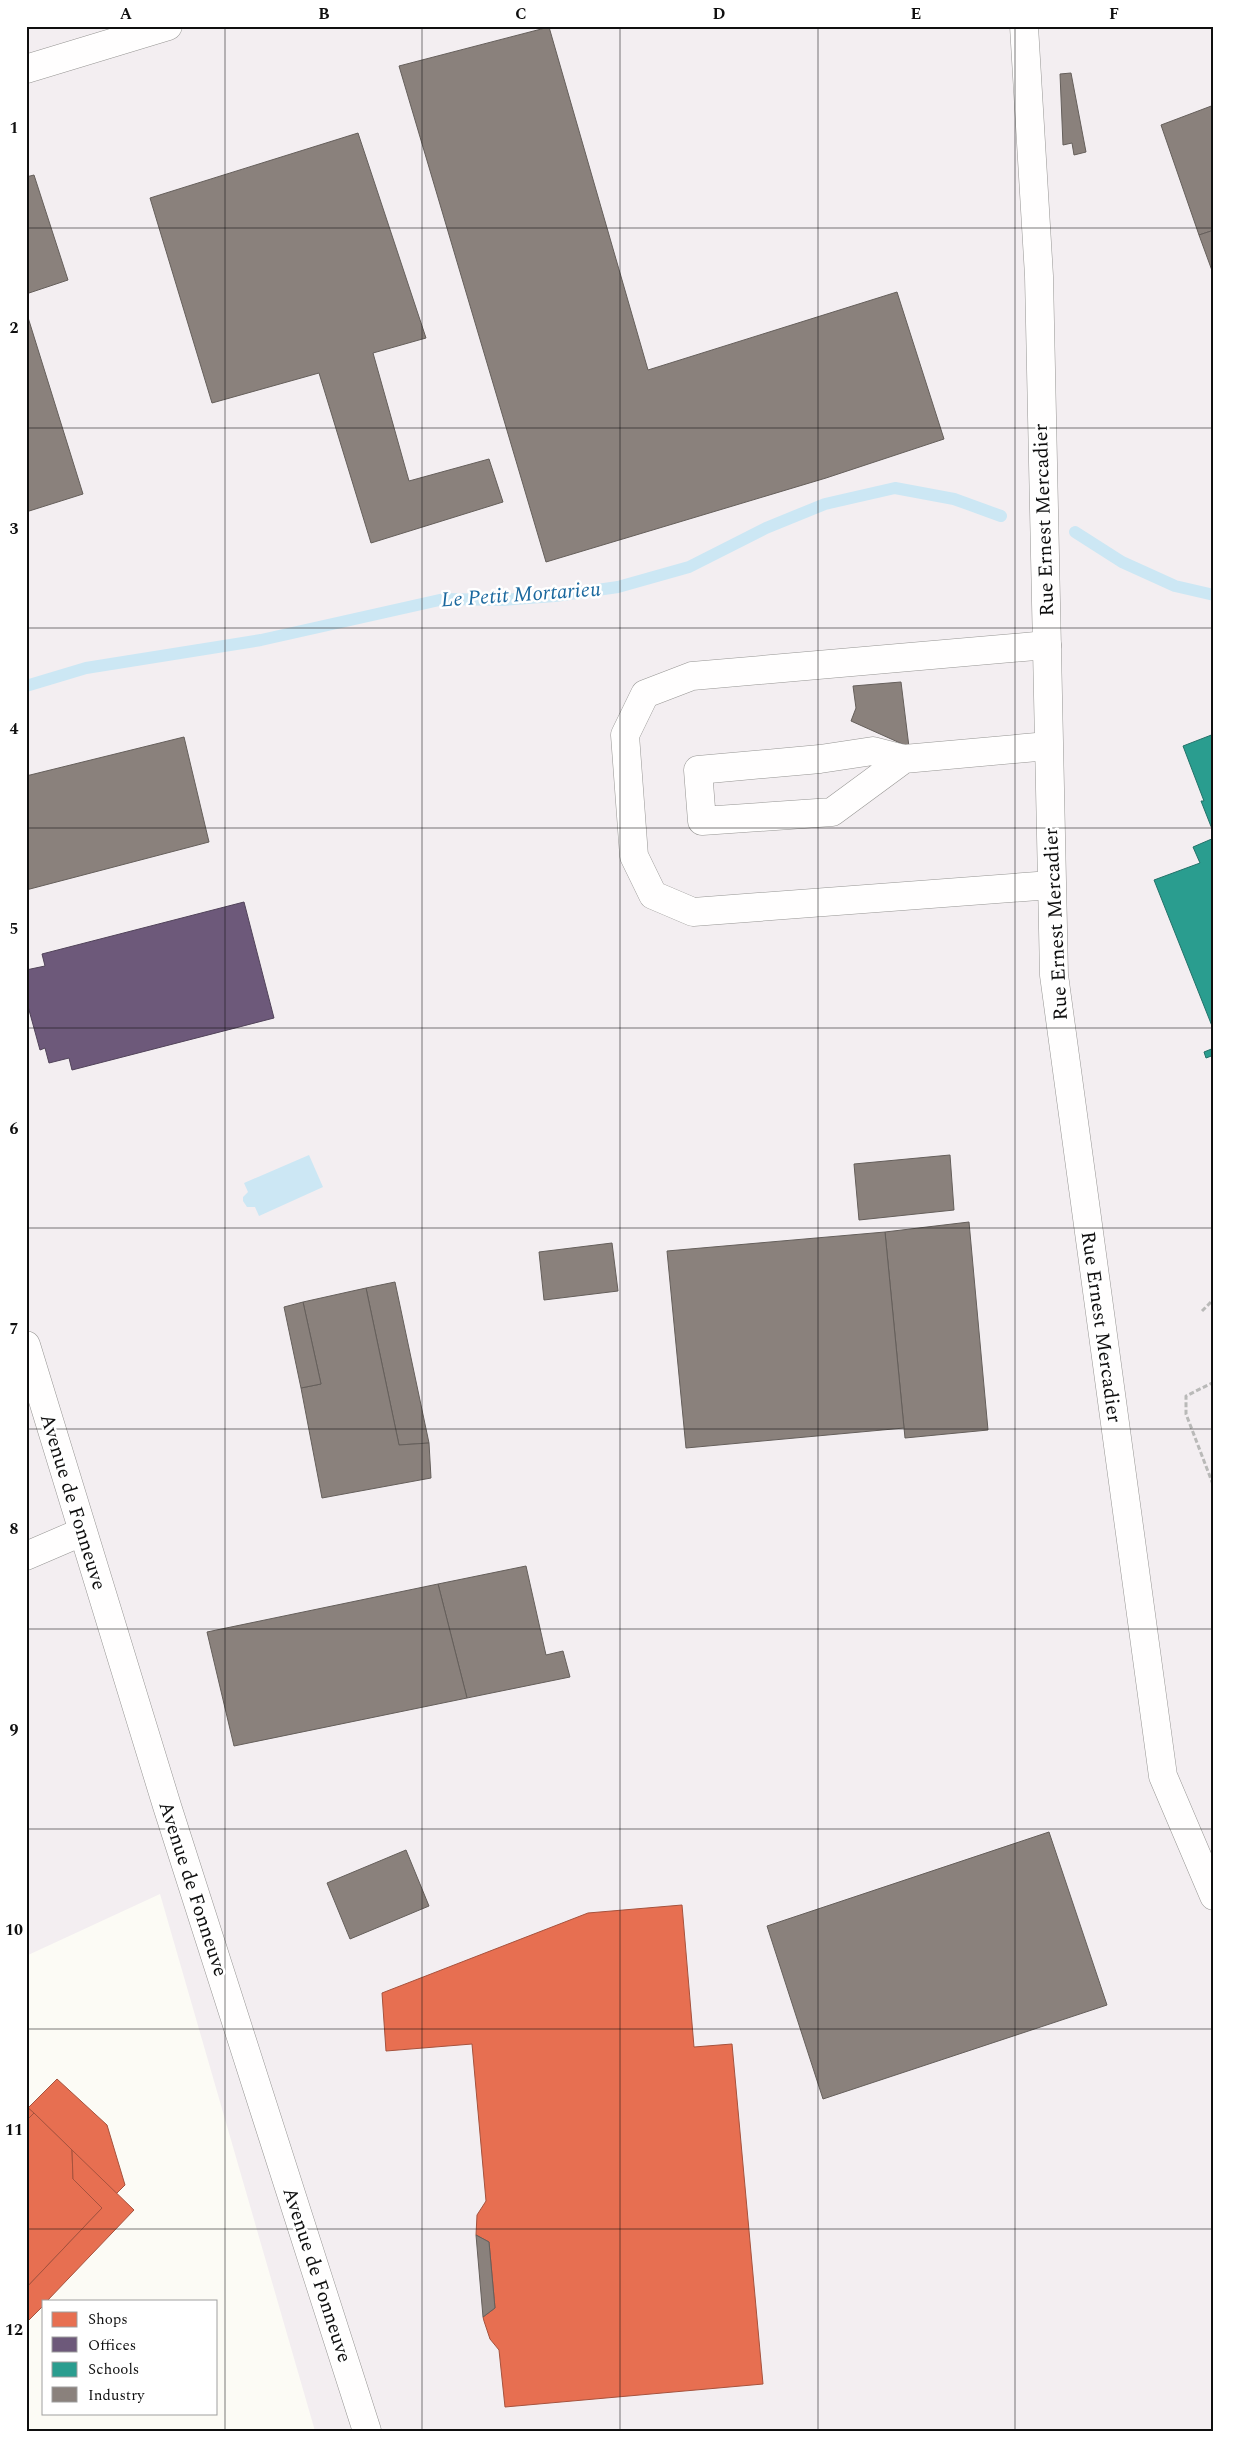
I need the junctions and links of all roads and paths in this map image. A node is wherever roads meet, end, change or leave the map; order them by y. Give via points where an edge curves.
1 (168, 26) edge
2 (1024, 26) edge
3 (26, 69) edge
4 (1047, 645) junction
5 (1048, 746) junction
6 (904, 759) junction
7 (1051, 885) junction
8 (1214, 1299) edge
9 (1202, 1311) dead end
10 (26, 1345) edge
11 (1214, 1382) edge
12 (1214, 1487) edge
13 (82, 1532) junction
14 (26, 1556) edge
15 (1214, 1896) edge
16 (367, 2431) edge

1 - 3 street
2 - 4 street, Rue Ernest Mercadier via 1039,276
4 - 5 street, Rue Ernest Mercadier
4 - 7 street via 692,676 645,694 625,735 634,856 653,895 692,912
5 - 6 street
5 - 7 street, Rue Ernest Mercadier
6 - 6 street via 873,751 698,770 702,821 832,812
7 - 15 street, Rue Ernest Mercadier via 1054,975 1163,1776
8 - 9 path
10 - 13 street, Avenue de Fonneuve
11 - 12 path via 1186,1396 1186,1414
13 - 14 street
13 - 16 street, Avenue de Fonneuve via 169,1815

